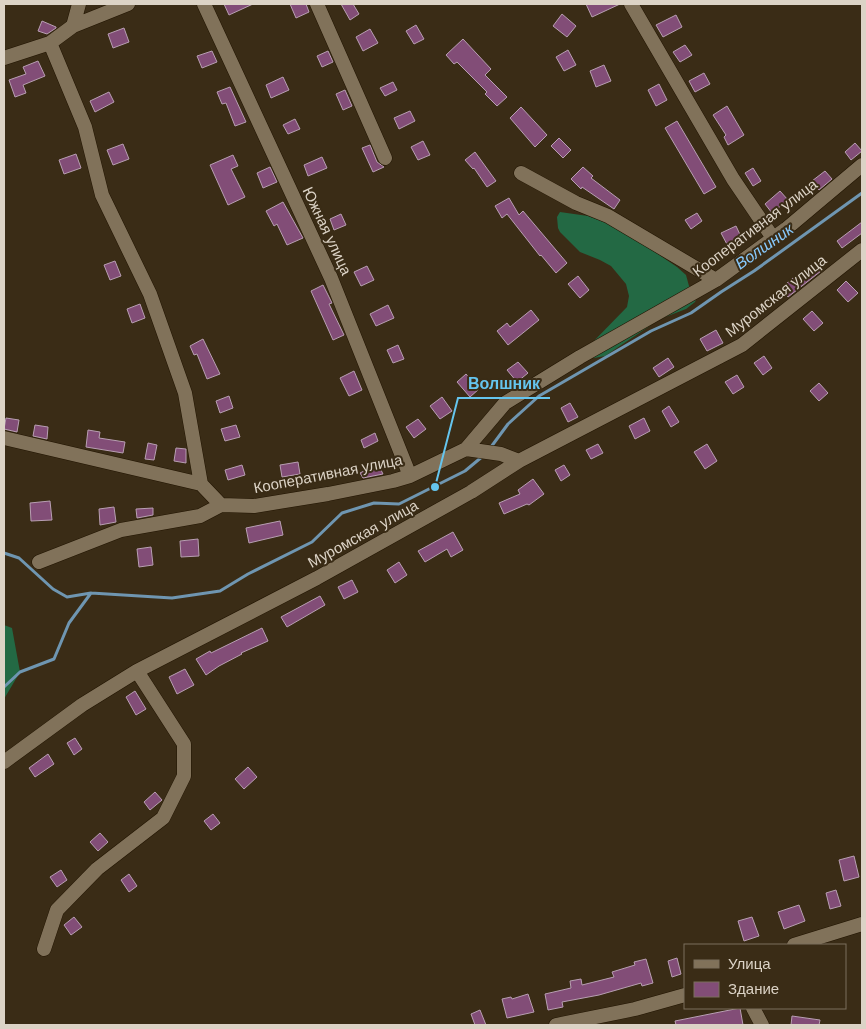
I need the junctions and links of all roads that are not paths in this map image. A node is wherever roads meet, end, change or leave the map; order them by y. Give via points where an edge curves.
1 (79, 4) edge
2 (128, 4) edge
3 (204, 4) edge
4 (317, 4) edge
5 (631, 4) edge
6 (73, 26) junction
7 (50, 43) junction
8 (4, 58) edge
9 (385, 158) dead end
10 (862, 165) edge
11 (521, 173) dead end
12 (773, 238) junction
13 (862, 250) edge
14 (716, 280) junction
15 (4, 438) edge
16 (466, 449) junction
17 (519, 461) junction
18 (410, 476) junction
19 (201, 484) junction
20 (221, 505) junction
21 (39, 562) dead end
22 (137, 671) junction
23 (4, 762) edge
24 (862, 924) edge
25 (797, 944) edge
26 (44, 949) dead end
27 (684, 994) edge
28 (754, 1009) edge
29 (556, 1025) edge
30 (762, 1025) edge

1 - 6 street
2 - 6 street
3 - 18 street, Южная улица via 331,278
4 - 9 street
5 - 12 street via 733,179
6 - 7 street
7 - 8 street
7 - 19 street via 84,126 102,195 150,294 185,392
10 - 12 street, Кооперативная улица
11 - 14 street via 576,203 608,216
12 - 14 street, Кооперативная улица
13 - 17 street, Муромская улица via 742,345
14 - 16 street, Кооперативная улица via 505,403
15 - 19 street
16 - 17 street via 501,454
16 - 18 street, Кооперативная улица
17 - 22 street, Муромская улица via 471,492 317,578
18 - 20 street, Кооперативная улица via 254,506
19 - 20 street
20 - 21 street, Кооперативная улица via 200,516 121,530
22 - 23 street, Муромская улица via 82,705
22 - 26 street via 184,744 184,776 163,818 97,869 57,910
24 - 25 street
27 - 29 street via 635,1009
28 - 30 street

